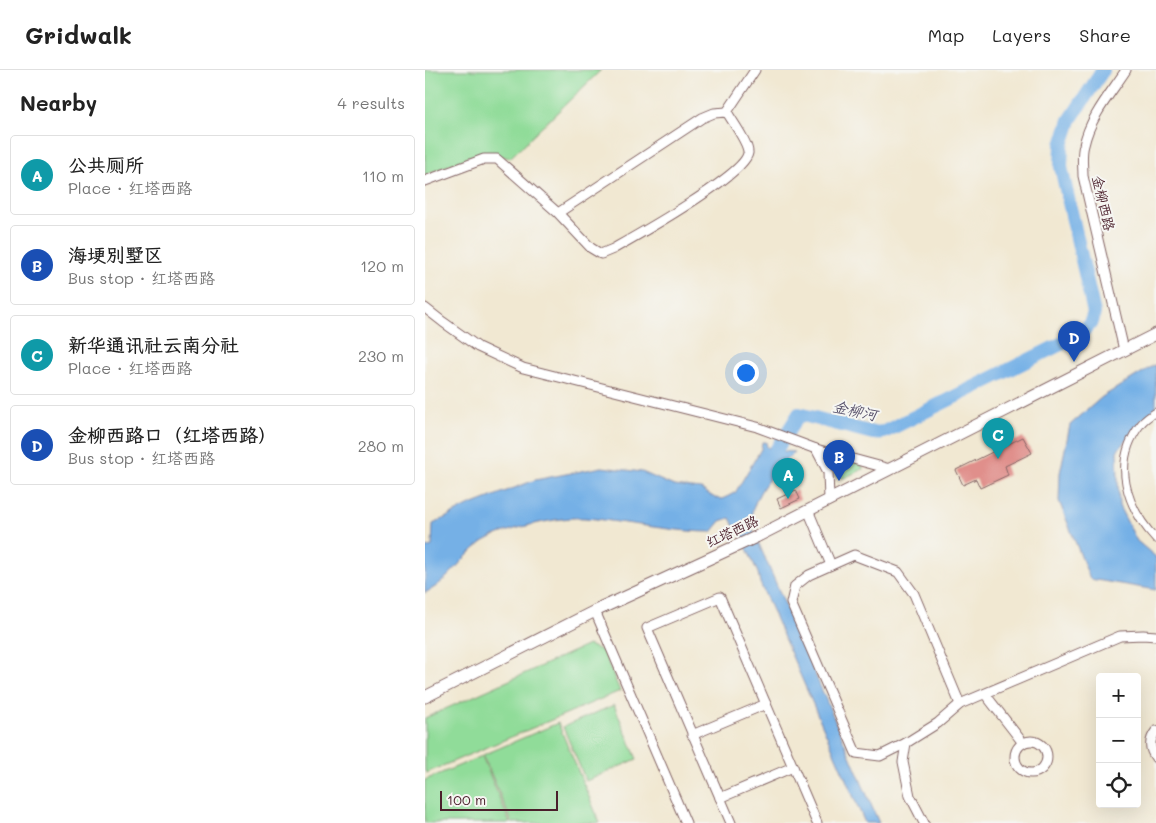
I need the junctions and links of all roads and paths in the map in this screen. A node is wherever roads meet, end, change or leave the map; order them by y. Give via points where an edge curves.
1 (755, 70) edge
2 (1126, 70) edge
3 (727, 112) junction
4 (425, 181) edge
5 (558, 213) junction
6 (425, 308) edge
7 (1156, 334) edge
8 (1124, 350) junction
9 (1156, 412) edge
10 (816, 449) junction
11 (890, 469) junction
12 (829, 499) junction
13 (808, 510) junction
14 (1156, 539) edge
15 (831, 565) junction
16 (595, 611) junction
17 (1156, 636) edge
18 (985, 694) junction
19 (425, 696) edge
20 (766, 704) junction
21 (960, 704) junction
22 (1156, 731) edge
23 (693, 735) junction
24 (906, 743) junction
25 (1023, 743) dead end
26 (1156, 758) edge
27 (793, 767) junction
28 (720, 798) junction
29 (686, 823) edge
30 (731, 823) edge
31 (817, 823) edge
32 (924, 823) edge

1 - 3 street
2 - 8 street, 金柳西路 via 1088,131 1082,158 1083,176
3 - 5 street via 702,118
3 - 5 street via 747,147 744,162 708,191 613,249 601,254 591,248
4 - 5 street via 484,159 497,159
6 - 10 street via 478,347 523,368 757,426
7 - 8 street, 红塔西路
8 - 11 street, 红塔西路
9 - 14 street via 1142,423 1128,445 1124,473 1133,507
10 - 11 street
10 - 12 street via 827,472
11 - 12 street, 红塔西路
12 - 13 street, 红塔西路
13 - 15 street
13 - 16 street, 红塔西路
15 - 21 street via 854,555 898,572 914,594
15 - 24 street via 795,586 791,604 856,753 880,756
16 - 19 street, 红塔西路
16 - 29 street
17 - 18 street via 1120,636
18 - 21 street
18 - 25 street
20 - 23 street
20 - 23 street via 720,597 647,628
20 - 27 street
21 - 24 street via 938,723
22 - 26 street via 1150,745
23 - 28 street
24 - 32 street via 903,762 910,796
27 - 28 street
27 - 31 street
28 - 30 street

